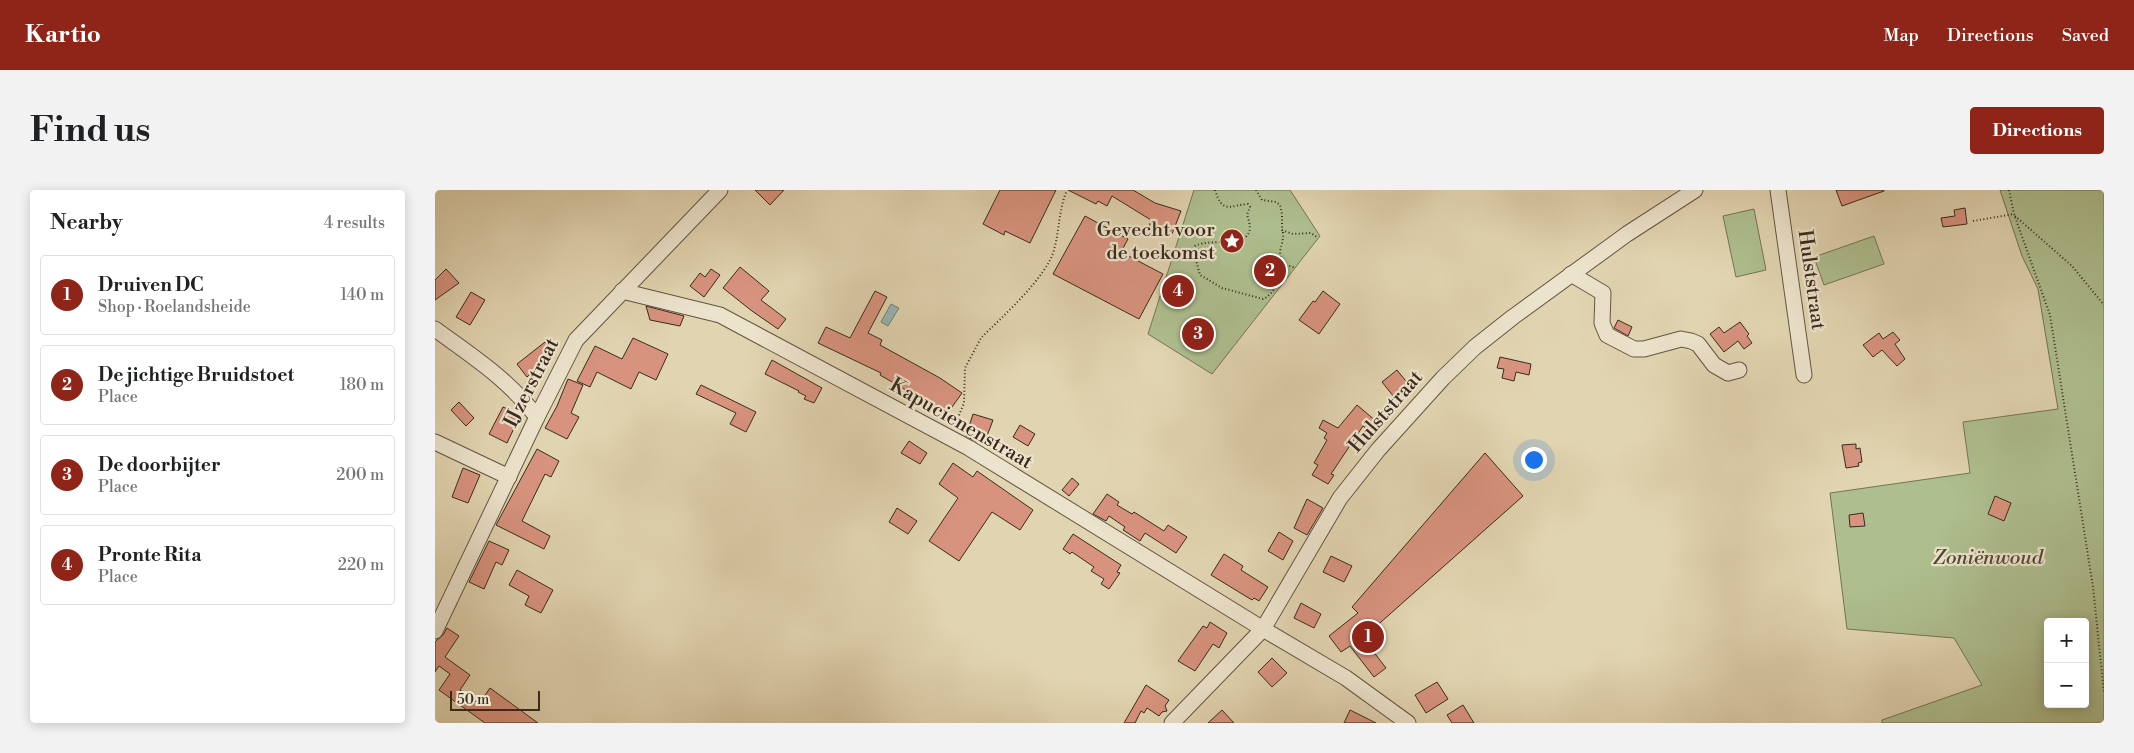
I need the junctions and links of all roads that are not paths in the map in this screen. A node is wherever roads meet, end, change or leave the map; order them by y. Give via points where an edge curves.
1 (719, 190) edge
2 (1695, 190) edge
3 (1778, 190) edge
4 (1571, 274) junction
5 (622, 291) junction
6 (435, 329) edge
7 (1739, 370) dead end
8 (1804, 375) dead end
9 (537, 417) junction
10 (435, 442) edge
11 (509, 477) junction
12 (1263, 629) junction
13 (435, 631) edge
14 (1172, 723) edge
15 (1408, 723) edge

1 - 5 street, IJzerstraat
2 - 4 street, Hulststraat
3 - 8 street, Hulststraat
4 - 7 street via 1603,293 1602,323 1607,335 1634,349 1645,349 1681,338 1698,344 1714,365 1728,373
4 - 12 street, Hulststraat via 1475,347 1378,450 1340,498
5 - 9 street, IJzerstraat via 576,340
5 - 12 street, Kapucienenstraat via 720,315 949,438
6 - 9 street via 493,370
9 - 11 street, IJzerstraat
10 - 11 street
11 - 13 street, IJzerstraat
12 - 14 street, Hulststraat
12 - 15 street, Kapucienenstraat via 1346,678

